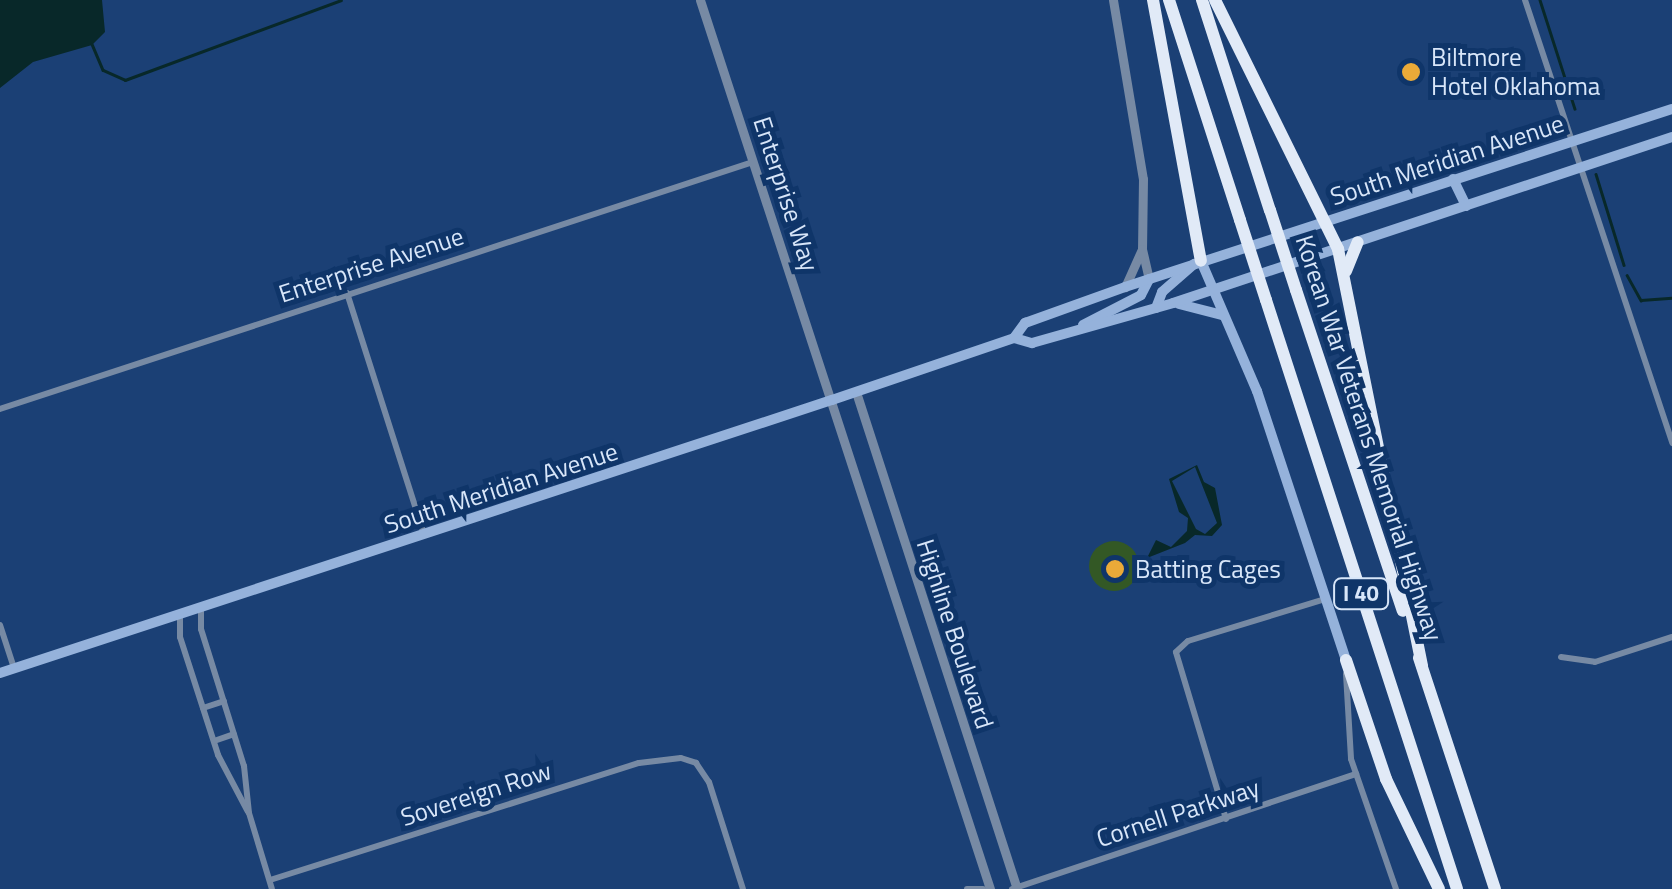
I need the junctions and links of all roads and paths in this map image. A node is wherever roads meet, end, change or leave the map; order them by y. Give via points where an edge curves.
1 (700, 0) edge
2 (1113, 0) edge
3 (1153, 0) edge
4 (1169, 0) edge
5 (1202, 0) edge
6 (1215, 0) edge
7 (1526, 0) edge
8 (1672, 109) edge
9 (1672, 137) edge
10 (1571, 141) junction
11 (754, 161) junction
12 (1580, 167) junction
13 (1454, 179) junction
14 (1466, 206) junction
15 (1326, 220) junction
16 (1358, 242) junction
17 (1142, 249) junction
18 (1338, 249) junction
19 (1197, 262) junction
20 (1346, 278) junction
21 (1149, 279) junction
22 (1125, 287) junction
23 (1211, 290) junction
24 (347, 293) junction
25 (1173, 303) junction
26 (1156, 308) junction
27 (1222, 315) junction
28 (1077, 330) junction
29 (1014, 338) junction
30 (856, 392) junction
31 (832, 400) junction
32 (0, 409) edge
33 (1672, 443) edge
34 (877, 456) junction
35 (852, 464) junction
36 (424, 534) junction
37 (1325, 599) junction
38 (201, 606) junction
39 (180, 613) junction
40 (0, 625) edge
41 (1672, 637) edge
42 (1561, 657) dead end
43 (1346, 660) junction
44 (1422, 666) junction
45 (14, 668) junction
46 (0, 673) edge
47 (224, 701) junction
48 (203, 708) junction
49 (234, 734) junction
50 (214, 741) junction
51 (1356, 774) junction
52 (249, 813) junction
53 (1226, 819) junction
54 (271, 885) edge
55 (1015, 888) edge
56 (744, 889) edge
57 (967, 889) edge
58 (986, 889) edge
59 (1396, 889) edge
60 (1439, 889) edge
61 (1457, 889) edge
62 (1495, 889) edge

1 - 11 street, Enterprise Way
2 - 17 street via 1142,162
3 - 19 highway
4 - 61 highway, I 40, bridge
5 - 44 highway, Korean War Veterans Memorial Highway / I 40, bridge
6 - 15 highway
7 - 10 street
8 - 10 main road, South Meridian Avenue
9 - 12 main road, South Meridian Avenue
10 - 12 street
10 - 13 main road, South Meridian Avenue
11 - 24 street, Enterprise Avenue
11 - 31 street, Enterprise Way
12 - 14 main road, South Meridian Avenue
12 - 33 street
13 - 14 main road
13 - 15 main road, South Meridian Avenue
14 - 16 main road, South Meridian Avenue
15 - 18 highway
15 - 19 main road, South Meridian Avenue
16 - 18 main road, South Meridian Avenue
16 - 20 highway
17 - 21 street
17 - 22 street
18 - 20 highway
18 - 23 main road, South Meridian Avenue
19 - 21 main road, South Meridian Avenue
19 - 23 main road
19 - 26 main road via 1162,292
20 - 44 highway
21 - 22 main road, South Meridian Avenue
21 - 28 main road via 1141,294
22 - 29 main road, South Meridian Avenue via 1025,323
23 - 25 main road, South Meridian Avenue
23 - 27 main road
24 - 32 street, Enterprise Avenue
24 - 36 street
25 - 26 main road, South Meridian Avenue
25 - 27 main road
26 - 28 main road, South Meridian Avenue
27 - 37 main road via 1257,391
28 - 29 main road, South Meridian Avenue via 1032,344
29 - 30 main road, South Meridian Avenue
30 - 31 main road, South Meridian Avenue
30 - 34 street, Highline Boulevard
31 - 35 street, Highline Boulevard
31 - 36 main road, South Meridian Avenue
34 - 35 street
34 - 55 street, Highline Boulevard
35 - 58 street, Highline Boulevard
36 - 38 main road, South Meridian Avenue
37 - 43 main road
37 - 53 street via 1177,650 1174,664
38 - 39 main road, South Meridian Avenue
38 - 47 street via 201,629
39 - 45 main road, South Meridian Avenue
39 - 48 street via 180,637
40 - 45 street
41 - 42 street via 1595,662
43 - 51 street via 1346,734
43 - 60 highway via 1386,779
44 - 62 highway, Korean War Veterans Memorial Highway / I 40
45 - 46 main road, South Meridian Avenue
47 - 48 street
47 - 49 street
48 - 50 street
49 - 50 street
49 - 52 street
50 - 52 street
51 - 53 street, Cornell Parkway
51 - 59 street
52 - 54 street
53 - 55 street, Cornell Parkway
54 - 56 street, Sovereign Row via 639,763 682,758 696,763 715,796
57 - 58 street

